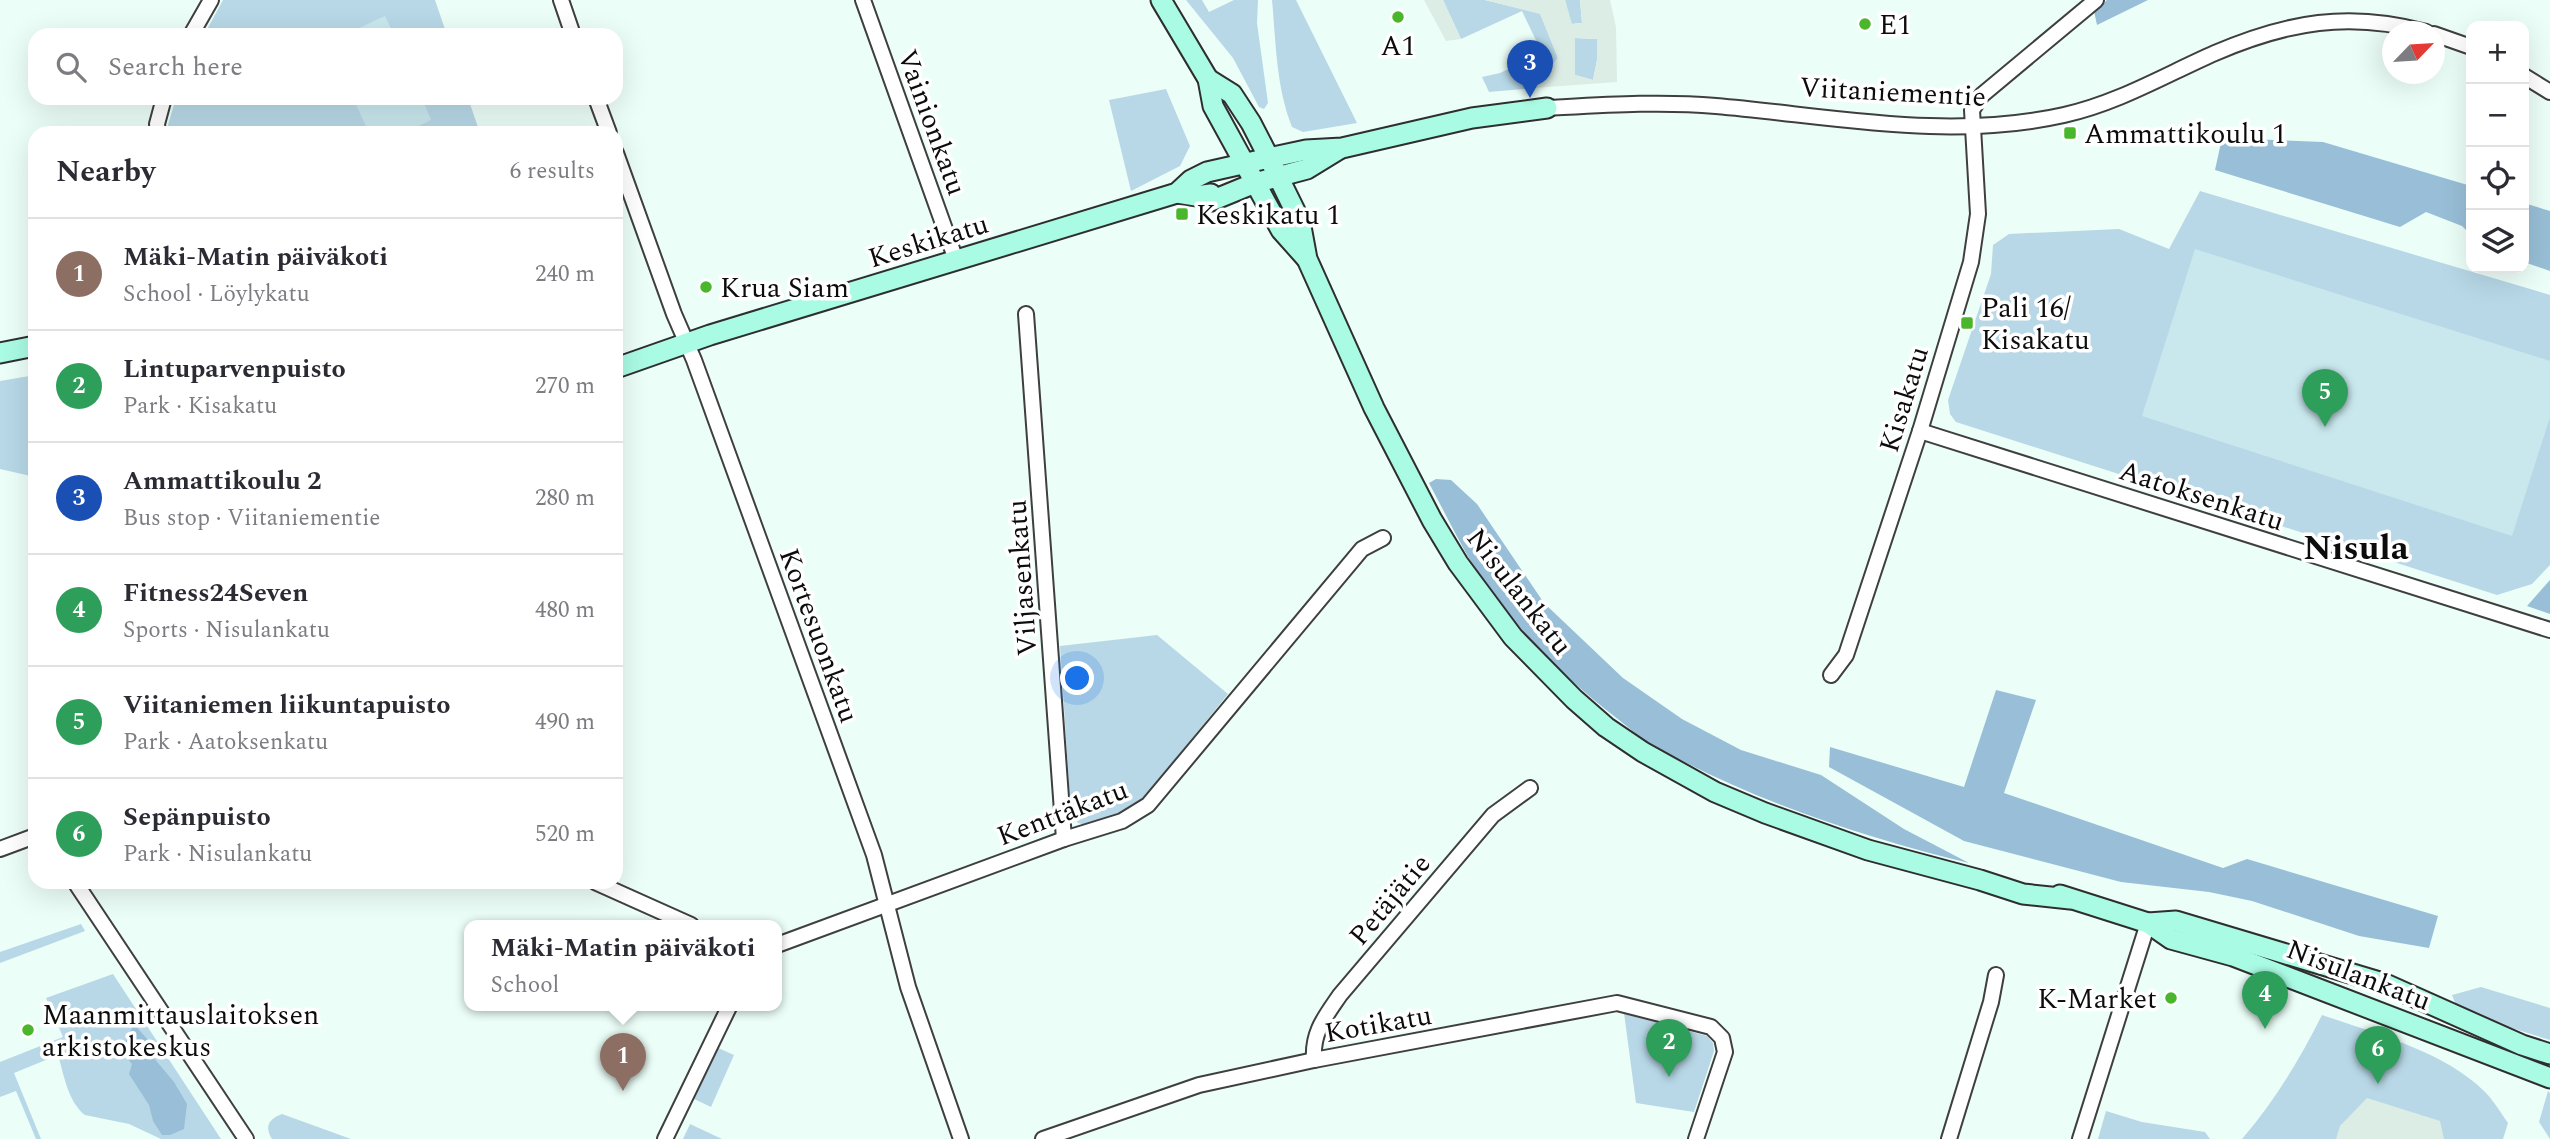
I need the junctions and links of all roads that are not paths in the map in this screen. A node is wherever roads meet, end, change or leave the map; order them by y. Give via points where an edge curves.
1 (211, 0) edge
2 (561, 0) edge
3 (863, 0) edge
4 (1161, 0) edge
5 (2096, 0) edge
6 (2382, 23) edge
7 (195, 28) edge
8 (571, 28) edge
9 (2445, 38) edge
10 (2466, 45) edge
11 (1208, 79) junction
12 (2529, 79) edge
13 (2550, 92) edge
14 (162, 105) edge
15 (599, 105) edge
16 (1547, 108) joint
17 (157, 126) edge
18 (606, 126) edge
19 (1972, 127) junction
20 (1342, 148) junction
21 (1269, 158) junction
22 (1245, 164) junction
23 (623, 172) edge
24 (1279, 177) junction
25 (1255, 183) junction
26 (1177, 193) junction
27 (1307, 259) junction
28 (956, 260) junction
29 (1026, 314) dead end
30 (686, 343) junction
31 (28, 347) edge
32 (0, 353) edge
33 (623, 366) edge
34 (1920, 431) junction
35 (1383, 538) dead end
36 (2550, 630) edge
37 (1831, 675) dead end
38 (1530, 788) dead end
39 (28, 839) edge
40 (1064, 839) junction
41 (0, 849) edge
42 (80, 889) edge
43 (611, 889) edge
44 (887, 905) junction
45 (680, 920) edge
46 (2148, 923) junction
47 (782, 943) edge
48 (1996, 975) dead end
49 (727, 1011) edge
50 (2550, 1054) edge
51 (1314, 1060) junction
52 (2550, 1079) edge
53 (246, 1139) edge
54 (665, 1139) edge
55 (961, 1139) edge
56 (1043, 1139) edge
57 (1696, 1139) edge
58 (1949, 1139) edge
59 (2080, 1139) edge

1 - 7 street
2 - 8 street
3 - 28 street, Vainionkatu
4 - 11 main road, Nisulankatu
5 - 19 street via 1982,95 1972,110
6 - 19 street, Viitaniementie via 2352,20 2295,26 2214,54 2102,104 2063,115
9 - 10 street
11 - 21 main road, Nisulankatu via 1233,94
11 - 22 main road, Nisulankatu via 1213,106
12 - 13 street
14 - 17 street
15 - 18 street
16 - 19 street, Viitaniementie via 1713,106 1907,126
16 - 20 main road, Viitaniementie via 1472,118
19 - 34 street, Kisakatu via 1978,214 1971,262
20 - 21 main road, Viitaniementie
20 - 24 main road, Viitaniementie via 1307,169
21 - 22 main road, Keskikatu
21 - 24 main road, Nisulankatu
22 - 25 main road, Nisulankatu
22 - 26 main road, Keskikatu via 1207,172
23 - 30 street, Kortesuonkatu
24 - 25 main road, Viitaniementie
24 - 27 main road, Nisulankatu via 1300,221
25 - 26 main road, Keskikatu via 1211,201 1211,194
25 - 27 main road, Nisulankatu via 1280,230
26 - 28 main road, Keskikatu
27 - 46 main road, Nisulankatu via 1374,408 1458,563 1513,637 1606,727 1715,792 1765,813 1868,850 1980,880 2026,881
28 - 30 main road, Keskikatu
29 - 40 street, Viljasenkatu
30 - 33 main road, Keskikatu
30 - 44 street, Kortesuonkatu via 874,855
31 - 32 main road
34 - 36 street, Aatoksenkatu
34 - 37 street, Kisakatu via 1846,655
35 - 40 street, Kenttäkatu via 1362,549 1148,805 1122,821
38 - 51 street, Petäjätie via 1493,815 1340,995 1312,1043
39 - 41 street
40 - 44 street, Kenttäkatu
42 - 53 street
43 - 45 street
44 - 47 street, Kenttäkatu
44 - 55 street, Kortesuonkatu via 908,987
46 - 50 main road, Nisulankatu via 2176,921 2383,983
46 - 52 main road, Nisulankatu via 2171,939 2233,956
46 - 59 street
48 - 58 street
49 - 54 street
51 - 56 street, Kotikatu via 1199,1085
51 - 57 street, Kotikatu via 1617,1003 1711,1027 1722,1038 1725,1052

